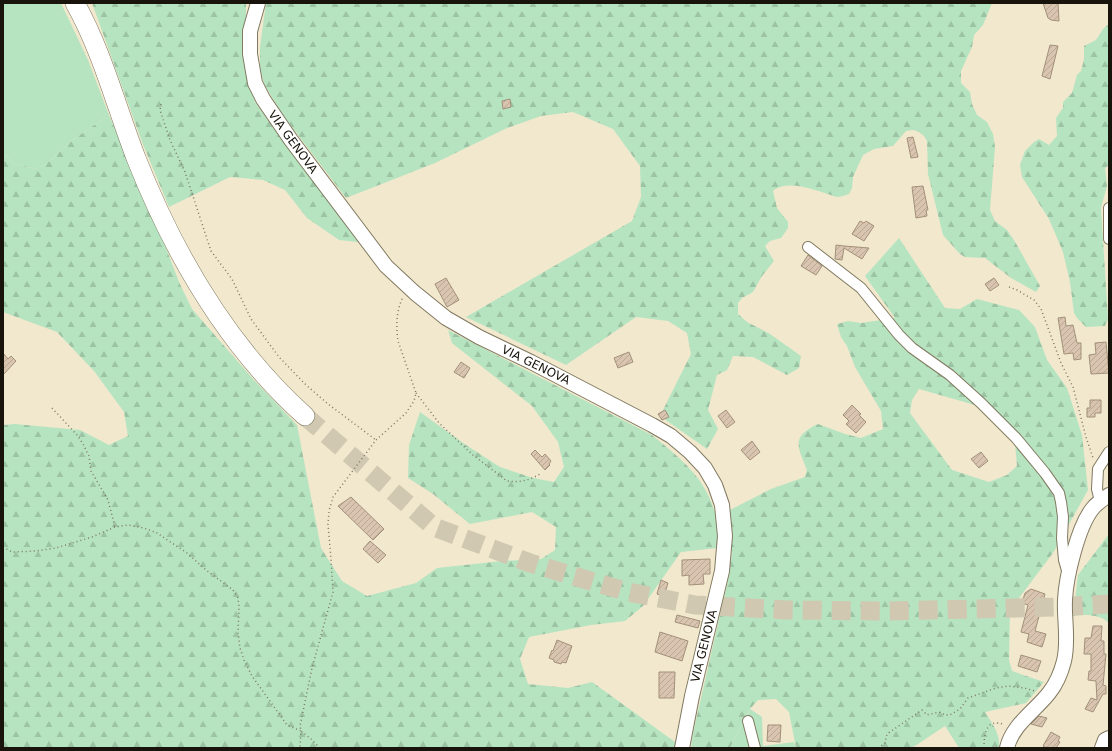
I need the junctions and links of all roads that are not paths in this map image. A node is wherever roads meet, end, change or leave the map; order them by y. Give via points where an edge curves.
1 (75, 3) edge
2 (81, 3) edge
3 (258, 3) edge
4 (91, 34) junction
5 (1109, 208) edge
6 (1109, 240) edge
7 (808, 247) dead end
8 (305, 416) tunnel mouth
9 (1109, 452) edge
10 (1104, 498) edge
11 (1068, 576) junction
12 (748, 721) dead end
13 (1109, 738) edge
14 (682, 748) edge
15 (754, 748) edge
16 (1007, 748) edge
17 (1102, 748) edge

1 - 4 highway
2 - 4 main road
3 - 14 main road, VIA GENOVA via 250,31 250,54 255,83 291,140 386,266 446,318 672,436 705,468 715,485 722,505 725,550
4 - 8 highway via 149,188 191,274 249,356
5 - 6 street
7 - 11 street via 861,288 899,335 981,403 1016,438 1045,473 1059,493 1063,517 1064,560
9 - 10 street via 1098,469 1097,489
10 - 11 main road via 1092,509 1085,522
11 - 16 main road via 1065,600 1067,644 1060,675 1046,696 1015,730
12 - 15 street
13 - 17 main road

